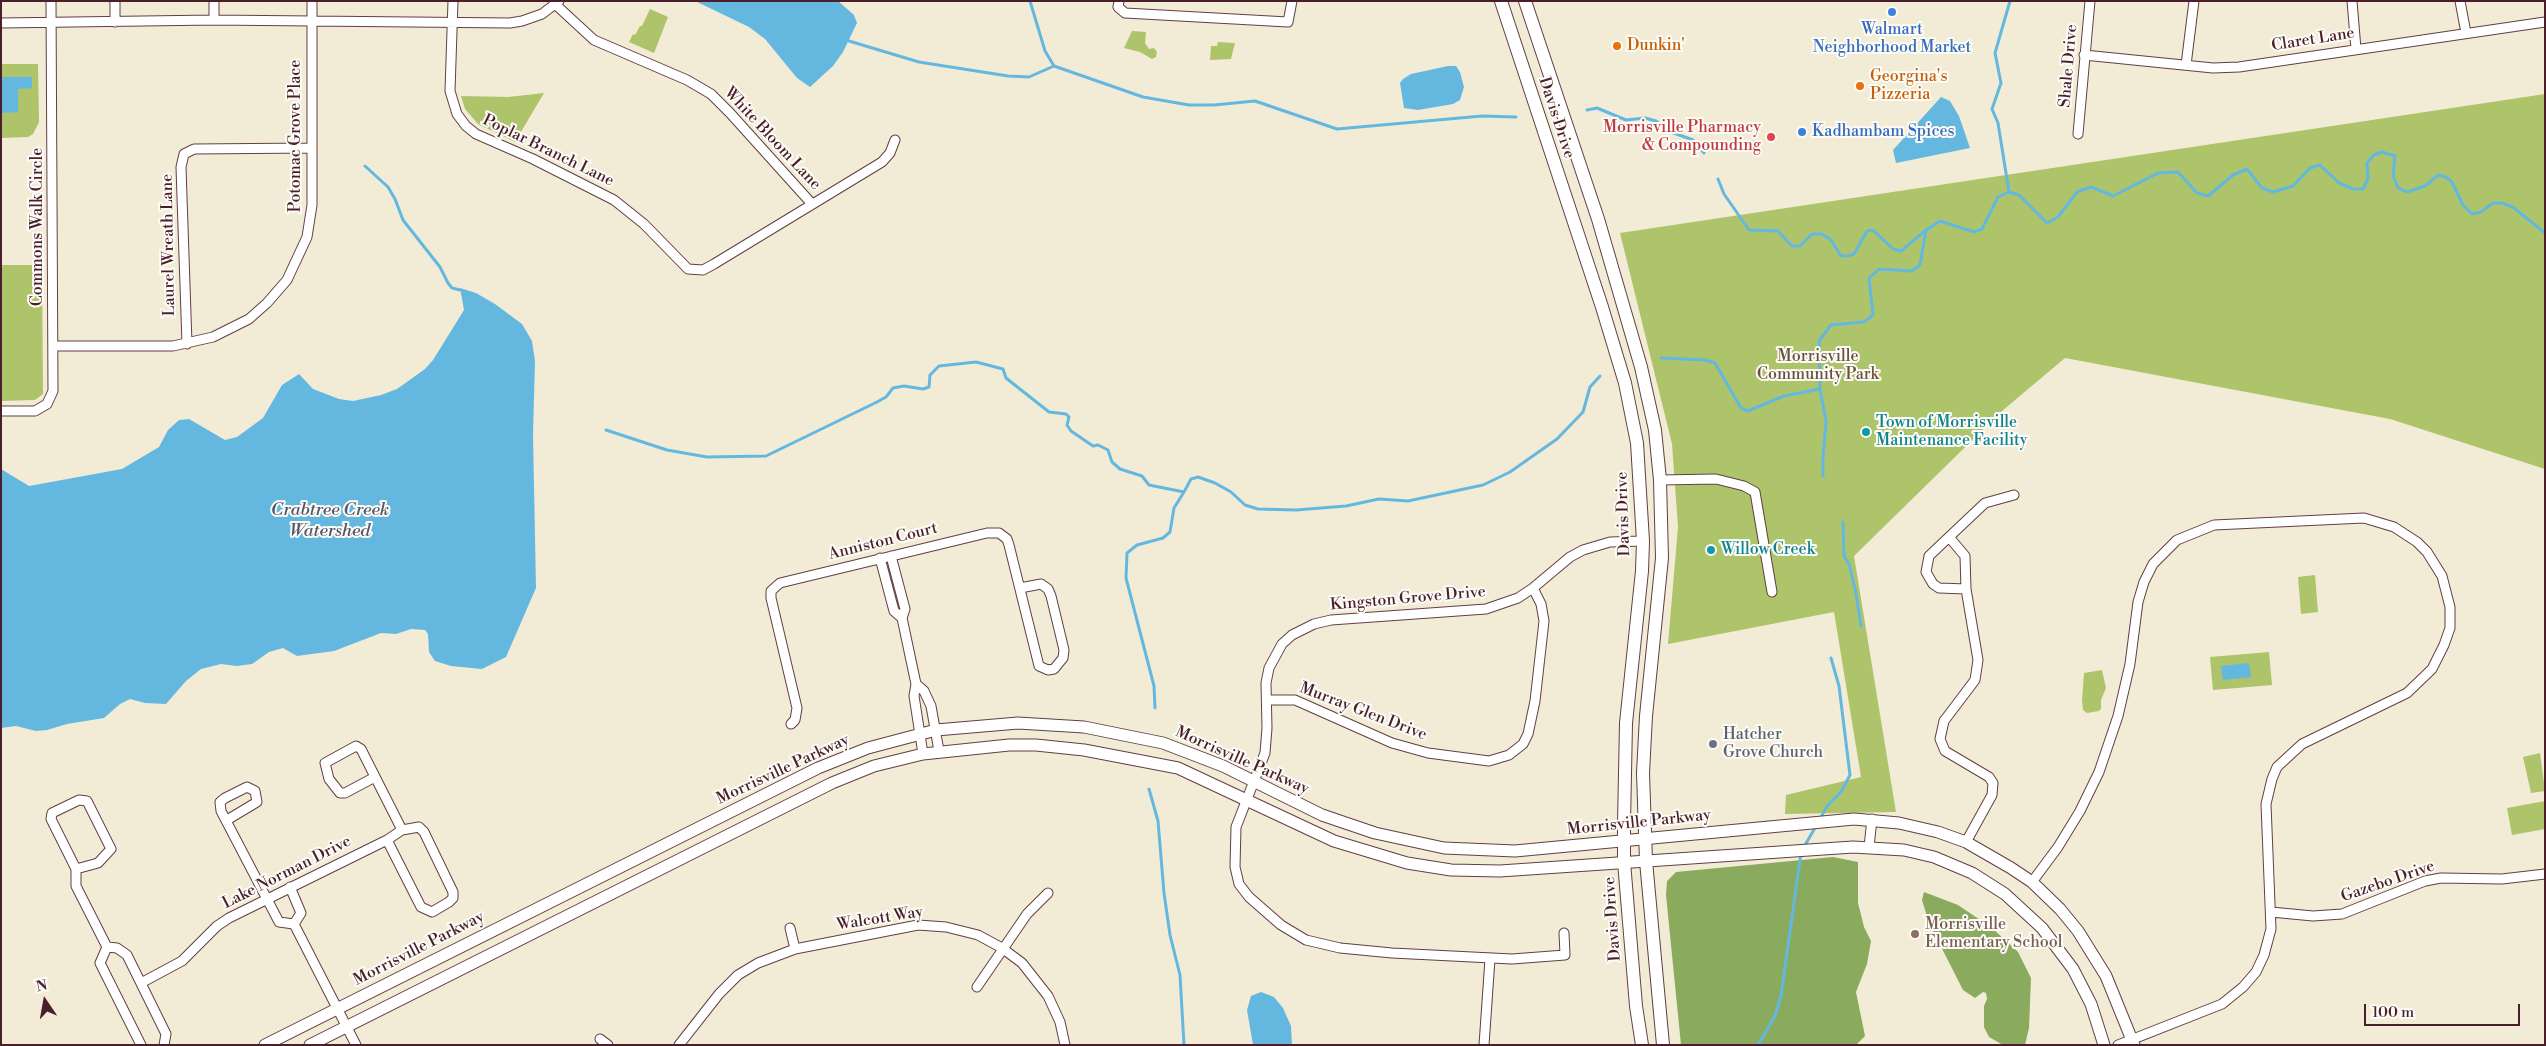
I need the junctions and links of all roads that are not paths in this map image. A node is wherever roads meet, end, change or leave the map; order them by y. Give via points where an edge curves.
1 (51, 1) edge
2 (115, 1) edge
3 (214, 1) edge
4 (312, 1) edge
5 (453, 1) edge
6 (1119, 1) edge
7 (1292, 1) edge
8 (1501, 1) edge
9 (1525, 1) edge
10 (2090, 1) edge
11 (2194, 1) edge
12 (2352, 1) edge
13 (2460, 1) edge
14 (558, 3) edge
15 (214, 20) junction
16 (311, 21) junction
17 (115, 22) junction
18 (2545, 22) edge
19 (1, 23) edge
20 (51, 23) junction
21 (452, 23) junction
22 (2466, 33) junction
23 (2356, 49) junction
24 (2084, 55) junction
25 (2186, 65) junction
26 (2078, 134) dead end
27 (895, 140) dead end
28 (312, 148) junction
29 (812, 204) junction
30 (187, 344) junction
31 (53, 346) junction
32 (1, 411) edge
33 (1660, 480) junction
34 (2014, 495) dead end
35 (1949, 537) junction
36 (1643, 541) junction
37 (891, 556) junction
38 (880, 558) junction
39 (1020, 588) junction
40 (1533, 588) junction
41 (1966, 590) junction
42 (1772, 592) dead end
43 (902, 618) junction
44 (916, 684) junction
45 (1267, 700) junction
46 (791, 724) dead end
47 (936, 730) junction
48 (920, 734) junction
49 (939, 751) junction
50 (923, 754) junction
51 (376, 777) junction
52 (1255, 781) junction
53 (1246, 798) junction
54 (1872, 819) junction
55 (226, 820) dead end
56 (402, 830) junction
57 (387, 840) junction
58 (1645, 840) junction
59 (1624, 842) junction
60 (1966, 842) junction
61 (1870, 847) junction
62 (1624, 862) junction
63 (1646, 862) junction
64 (76, 869) junction
65 (2545, 874) edge
66 (2032, 882) junction
67 (290, 887) junction
68 (1048, 893) dead end
69 (266, 899) junction
70 (2271, 912) junction
71 (294, 924) junction
72 (790, 928) dead end
73 (1564, 933) dead end
74 (107, 947) junction
75 (1002, 948) junction
76 (795, 949) junction
77 (1490, 959) junction
78 (142, 983) junction
79 (977, 987) dead end
80 (338, 1008) junction
81 (346, 1026) junction
82 (600, 1039) dead end
83 (2132, 1042) edge
84 (140, 1045) edge
85 (164, 1045) edge
86 (265, 1045) edge
87 (310, 1045) edge
88 (356, 1045) edge
89 (608, 1045) edge
90 (679, 1045) edge
91 (1065, 1045) edge
92 (1484, 1045) edge
93 (1642, 1045) edge
94 (1663, 1045) edge
95 (2104, 1045) edge
96 (2118, 1045) edge

1 - 20 street, Commons Walk Circle
2 - 17 street
3 - 15 street
4 - 16 street, Potomac Grove Place
5 - 21 street, Poplar Branch Lane
6 - 7 street via 1118,7 1125,13 1288,22
8 - 36 main road, Davis Drive via 1624,383 1639,460
9 - 33 main road, Davis Drive via 1598,219 1633,338 1655,430
10 - 24 street, Shale Drive
11 - 25 street
12 - 23 street
13 - 22 street
14 - 21 street via 542,14 522,21
14 - 29 street, White Bloom Lane via 594,40 688,80 711,94
15 - 16 street
15 - 17 street
16 - 21 street
16 - 28 street, Potomac Grove Place
17 - 20 street
18 - 22 street, Claret Lane
19 - 20 street
20 - 31 street, Commons Walk Circle
21 - 29 street, Poplar Branch Lane via 450,91 457,114 466,126 476,134 614,200 644,224 688,269 703,270
22 - 23 street, Claret Lane
23 - 25 street, Claret Lane via 2239,67
24 - 25 street, Claret Lane
24 - 26 street, Shale Drive
27 - 29 street, Poplar Branch Lane via 882,162
28 - 30 street, Potomac Grove Place via 310,224 300,256 287,280 268,303 239,325 214,337
28 - 30 street, Laurel Wreath Lane via 194,149 184,154 181,167
30 - 31 street, Potomac Grove Place
31 - 32 street, Commons Walk Circle via 51,398 35,411
33 - 42 street via 1716,479 1755,492
33 - 58 main road, Davis Drive via 1662,558 1646,716
34 - 35 street via 1985,503
35 - 41 street via 1966,556
35 - 41 street via 1930,556 1926,572 1939,588
36 - 40 street, Kingston Grove Drive via 1610,542 1584,550
36 - 59 main road, Davis Drive via 1626,724
37 - 38 street, Anniston Court
37 - 39 street, Anniston Court via 987,532 998,533 1007,540
37 - 43 street via 905,609
38 - 43 street via 894,611
38 - 46 street, Anniston Court via 775,586 771,598 797,708
39 - 39 street via 1041,584 1052,596 1064,650 1063,658 1054,669 1039,666
40 - 45 street, Kingston Grove Drive via 1518,598 1486,609 1314,624 1292,635 1274,656 1266,683
40 - 45 street, Murray Glen Drive via 1541,604 1544,621 1533,716 1523,744 1509,755 1489,761 1428,753 1392,743 1295,700
41 - 60 street via 1977,670 1970,688 1944,720 1940,739 1944,751 1989,777 1993,788
43 - 44 street
44 - 47 street via 928,697
44 - 48 street via 914,696
45 - 52 street, Kingston Grove Drive via 1266,742
47 - 48 main road, Morrisville Parkway
47 - 49 street
47 - 52 main road, Morrisville Parkway via 1018,723 1084,726 1172,746
48 - 50 street
48 - 80 main road, Morrisville Parkway via 818,768
49 - 50 main road, Morrisville Parkway
49 - 53 main road, Morrisville Parkway via 1008,745 1084,750 1178,768
50 - 81 main road, Morrisville Parkway via 874,766 832,783
51 - 51 street via 361,749 356,746 325,763 329,780 340,793
51 - 56 street
52 - 53 street, Kingston Grove Drive
52 - 59 main road, Morrisville Parkway via 1322,815 1374,833 1444,848 1515,851
53 - 62 main road, Morrisville Parkway via 1334,841 1408,863 1484,871
53 - 77 street, Kingston Grove Drive via 1236,827 1236,876 1249,897 1292,933 1340,948
54 - 58 main road, Morrisville Parkway
54 - 60 main road, Morrisville Parkway via 1930,830
54 - 61 street
55 - 69 street
56 - 57 street, Lake Norman Drive
56 - 57 street via 419,827 424,832 453,892 450,902 432,912 425,911
57 - 67 street, Lake Norman Drive
58 - 59 main road, Morrisville Parkway
58 - 63 main road, Davis Drive
59 - 62 main road, Davis Drive
60 - 66 main road, Morrisville Parkway
61 - 63 main road, Morrisville Parkway
61 - 95 main road, Morrisville Parkway via 1934,857 1972,873 2005,894 2042,928 2065,956 2091,1004
62 - 63 main road, Morrisville Parkway
62 - 93 main road, Davis Drive
63 - 94 main road, Davis Drive
64 - 64 street via 51,819 52,813 79,800 87,801 111,849 98,863
64 - 74 street via 76,886
65 - 70 street, Gazebo Drive via 2502,880 2441,878 2342,914 2313,916
66 - 70 street via 2080,811 2099,772 2118,716 2130,664 2138,602 2153,564 2165,551 2178,540 2214,525 2350,518 2379,521 2417,542 2436,564 2448,592 2450,628 2440,657 2417,686 2302,744 2277,767 2267,791 2266,804
66 - 83 main road, Morrisville Parkway via 2060,909 2094,954
67 - 69 street, Lake Norman Drive
67 - 71 street via 301,913
68 - 75 street via 1027,914
69 - 71 street via 279,922
69 - 78 street, Lake Norman Drive via 217,926 182,961
70 - 83 street via 2271,929 2264,955 2256,972 2243,987 2215,1008
71 - 80 street
72 - 76 street
73 - 77 street, Kingston Grove Drive via 1565,955
74 - 78 street via 122,951
74 - 84 street via 100,963
75 - 76 street, Walcott Way via 960,930 918,925
75 - 79 street
75 - 91 street, Walcott Way via 1022,963 1048,996 1060,1022
76 - 90 street, Walcott Way via 769,958 734,979 710,1003
77 - 92 street
78 - 85 street via 166,1034
80 - 81 street
80 - 86 main road, Morrisville Parkway
81 - 87 main road, Morrisville Parkway
81 - 88 street
82 - 89 street
83 - 96 street

